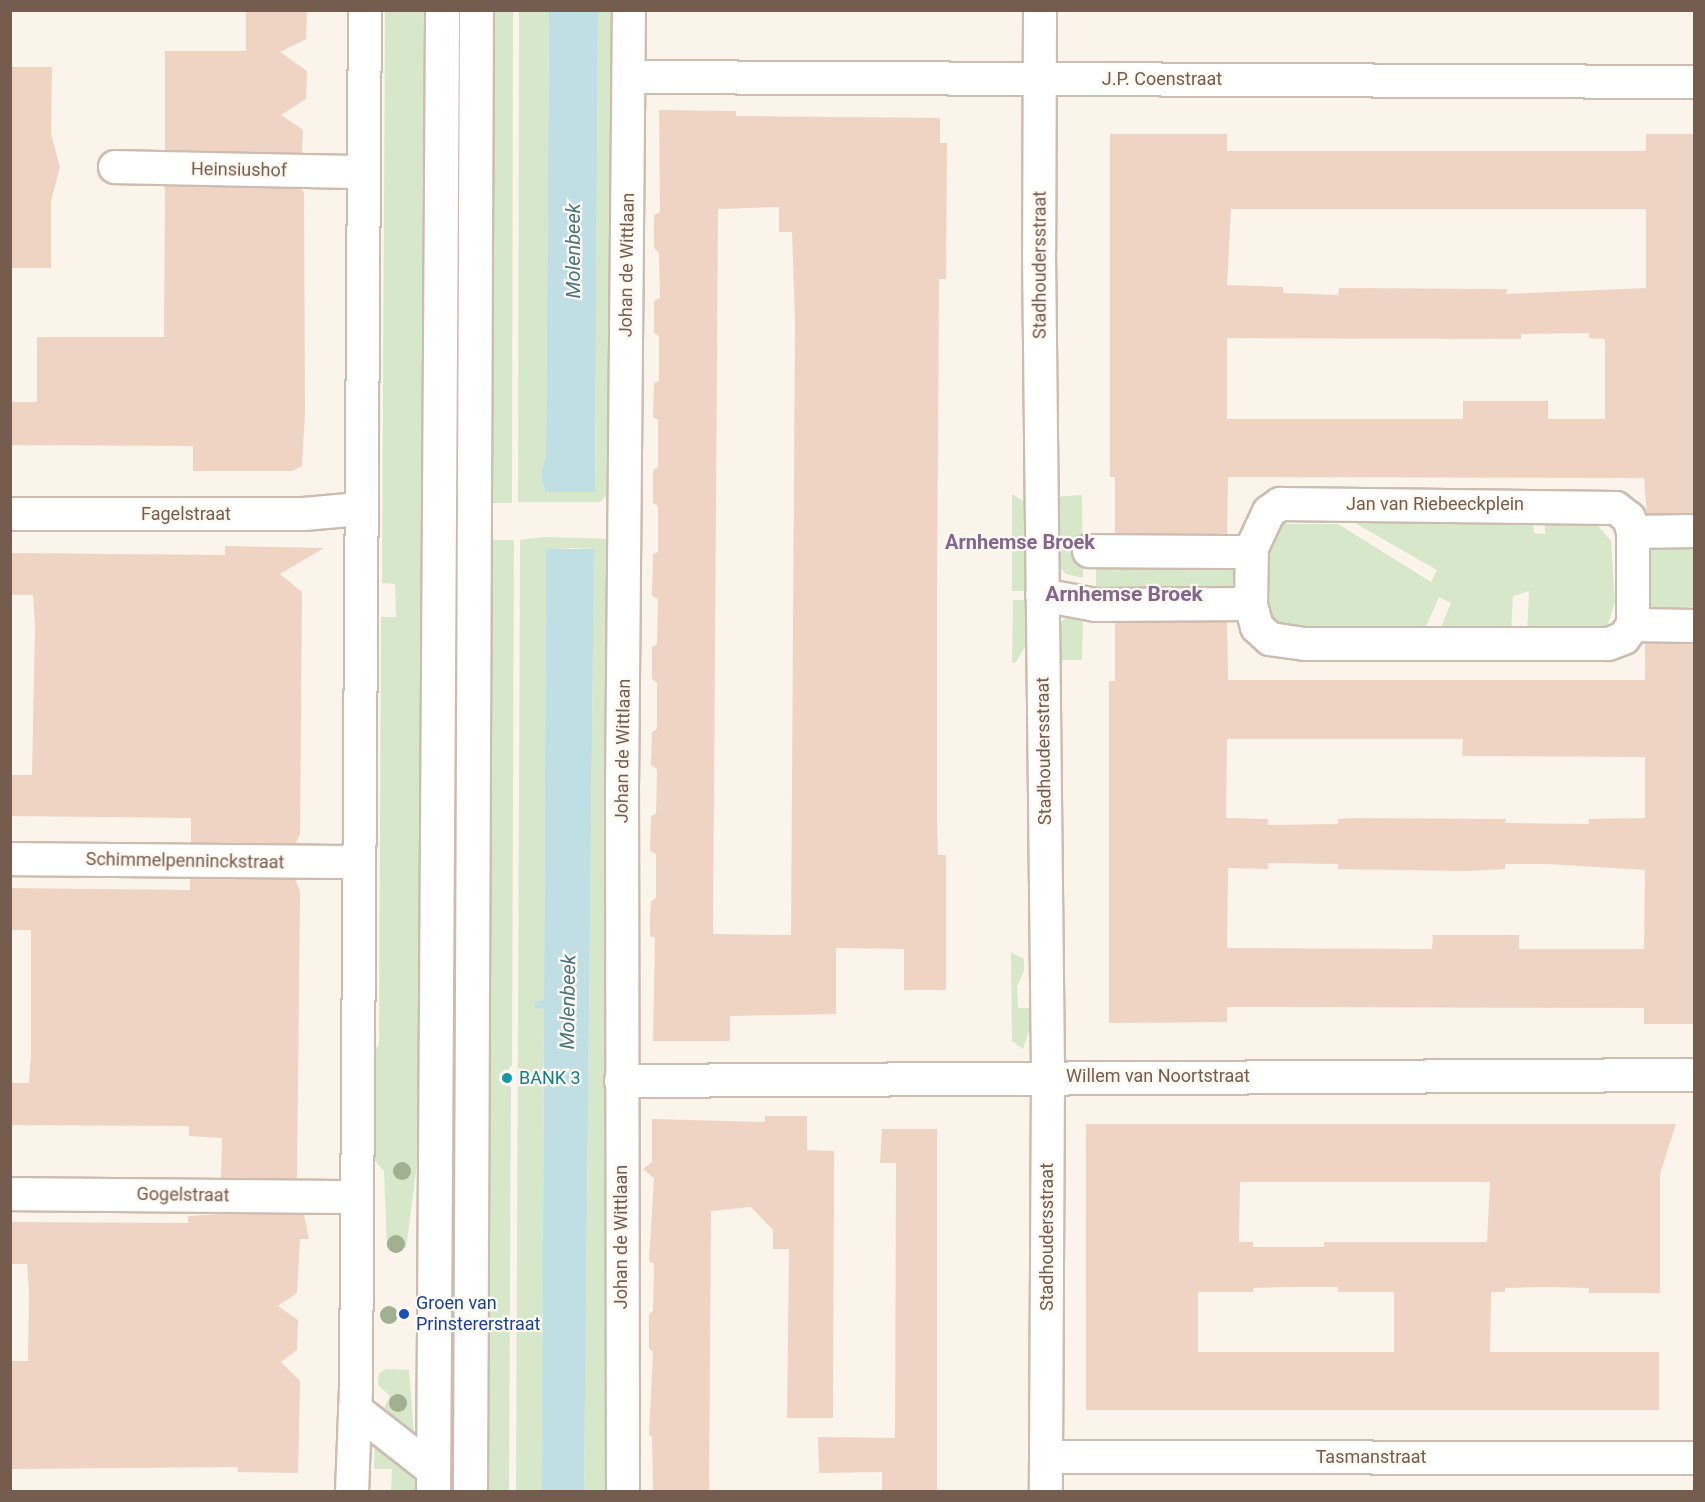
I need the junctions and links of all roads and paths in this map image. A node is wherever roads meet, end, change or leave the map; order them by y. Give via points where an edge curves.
1 (365, 10) edge
2 (442, 10) edge
3 (476, 10) edge
4 (629, 10) edge
5 (1040, 10) edge
6 (630, 77) junction
7 (1040, 78) junction
8 (1695, 82) edge
9 (116, 167) dead end
10 (363, 172) junction
11 (360, 509) junction
12 (10, 514) edge
13 (1695, 531) edge
14 (1633, 532) junction
15 (1089, 551) dead end
16 (1252, 552) junction
17 (1042, 594) junction
18 (1251, 604) junction
19 (1633, 625) junction
20 (1695, 626) edge
21 (10, 859) edge
22 (359, 862) junction
23 (1695, 1075) edge
24 (1048, 1076) junction
25 (621, 1081) junction
26 (10, 1194) edge
27 (356, 1197) junction
28 (355, 1409) junction
29 (1047, 1457) junction
30 (1695, 1458) edge
31 (433, 1481) edge
32 (352, 1491) edge
33 (470, 1491) edge
34 (623, 1491) edge
35 (1046, 1491) edge

1 - 10 street
2 - 31 main road
3 - 33 main road
4 - 6 street, Johan de Wittlaan
5 - 7 street, Stadhoudersstraat
6 - 7 street, J.P. Coenstraat
6 - 25 street, Johan de Wittlaan
7 - 8 street, J.P. Coenstraat
7 - 17 street, Stadhoudersstraat
9 - 10 street, Heinsiushof
10 - 11 street
11 - 12 street, Fagelstraat via 304,514
11 - 22 street
13 - 14 street
14 - 16 street, Jan van Riebeeckplein via 1629,518 1616,508 1596,505 1280,504 1269,512
14 - 19 street
15 - 16 street
16 - 18 street, Jan van Riebeeckplein
17 - 18 street via 1096,605
17 - 24 street, Stadhoudersstraat
18 - 19 street, Jan van Riebeeckplein via 1257,627 1270,639 1286,644 1608,644 1624,638
19 - 20 street
21 - 22 street, Schimmelpenninckstraat
22 - 27 street
23 - 24 street, Willem van Noortstraat
24 - 25 street, Willem van Noortstraat
24 - 29 street, Stadhoudersstraat
25 - 34 street, Johan de Wittlaan
26 - 27 street, Gogelstraat
27 - 28 street
28 - 31 street
28 - 32 street
29 - 30 street, Tasmanstraat
29 - 35 street, Stadhoudersstraat

